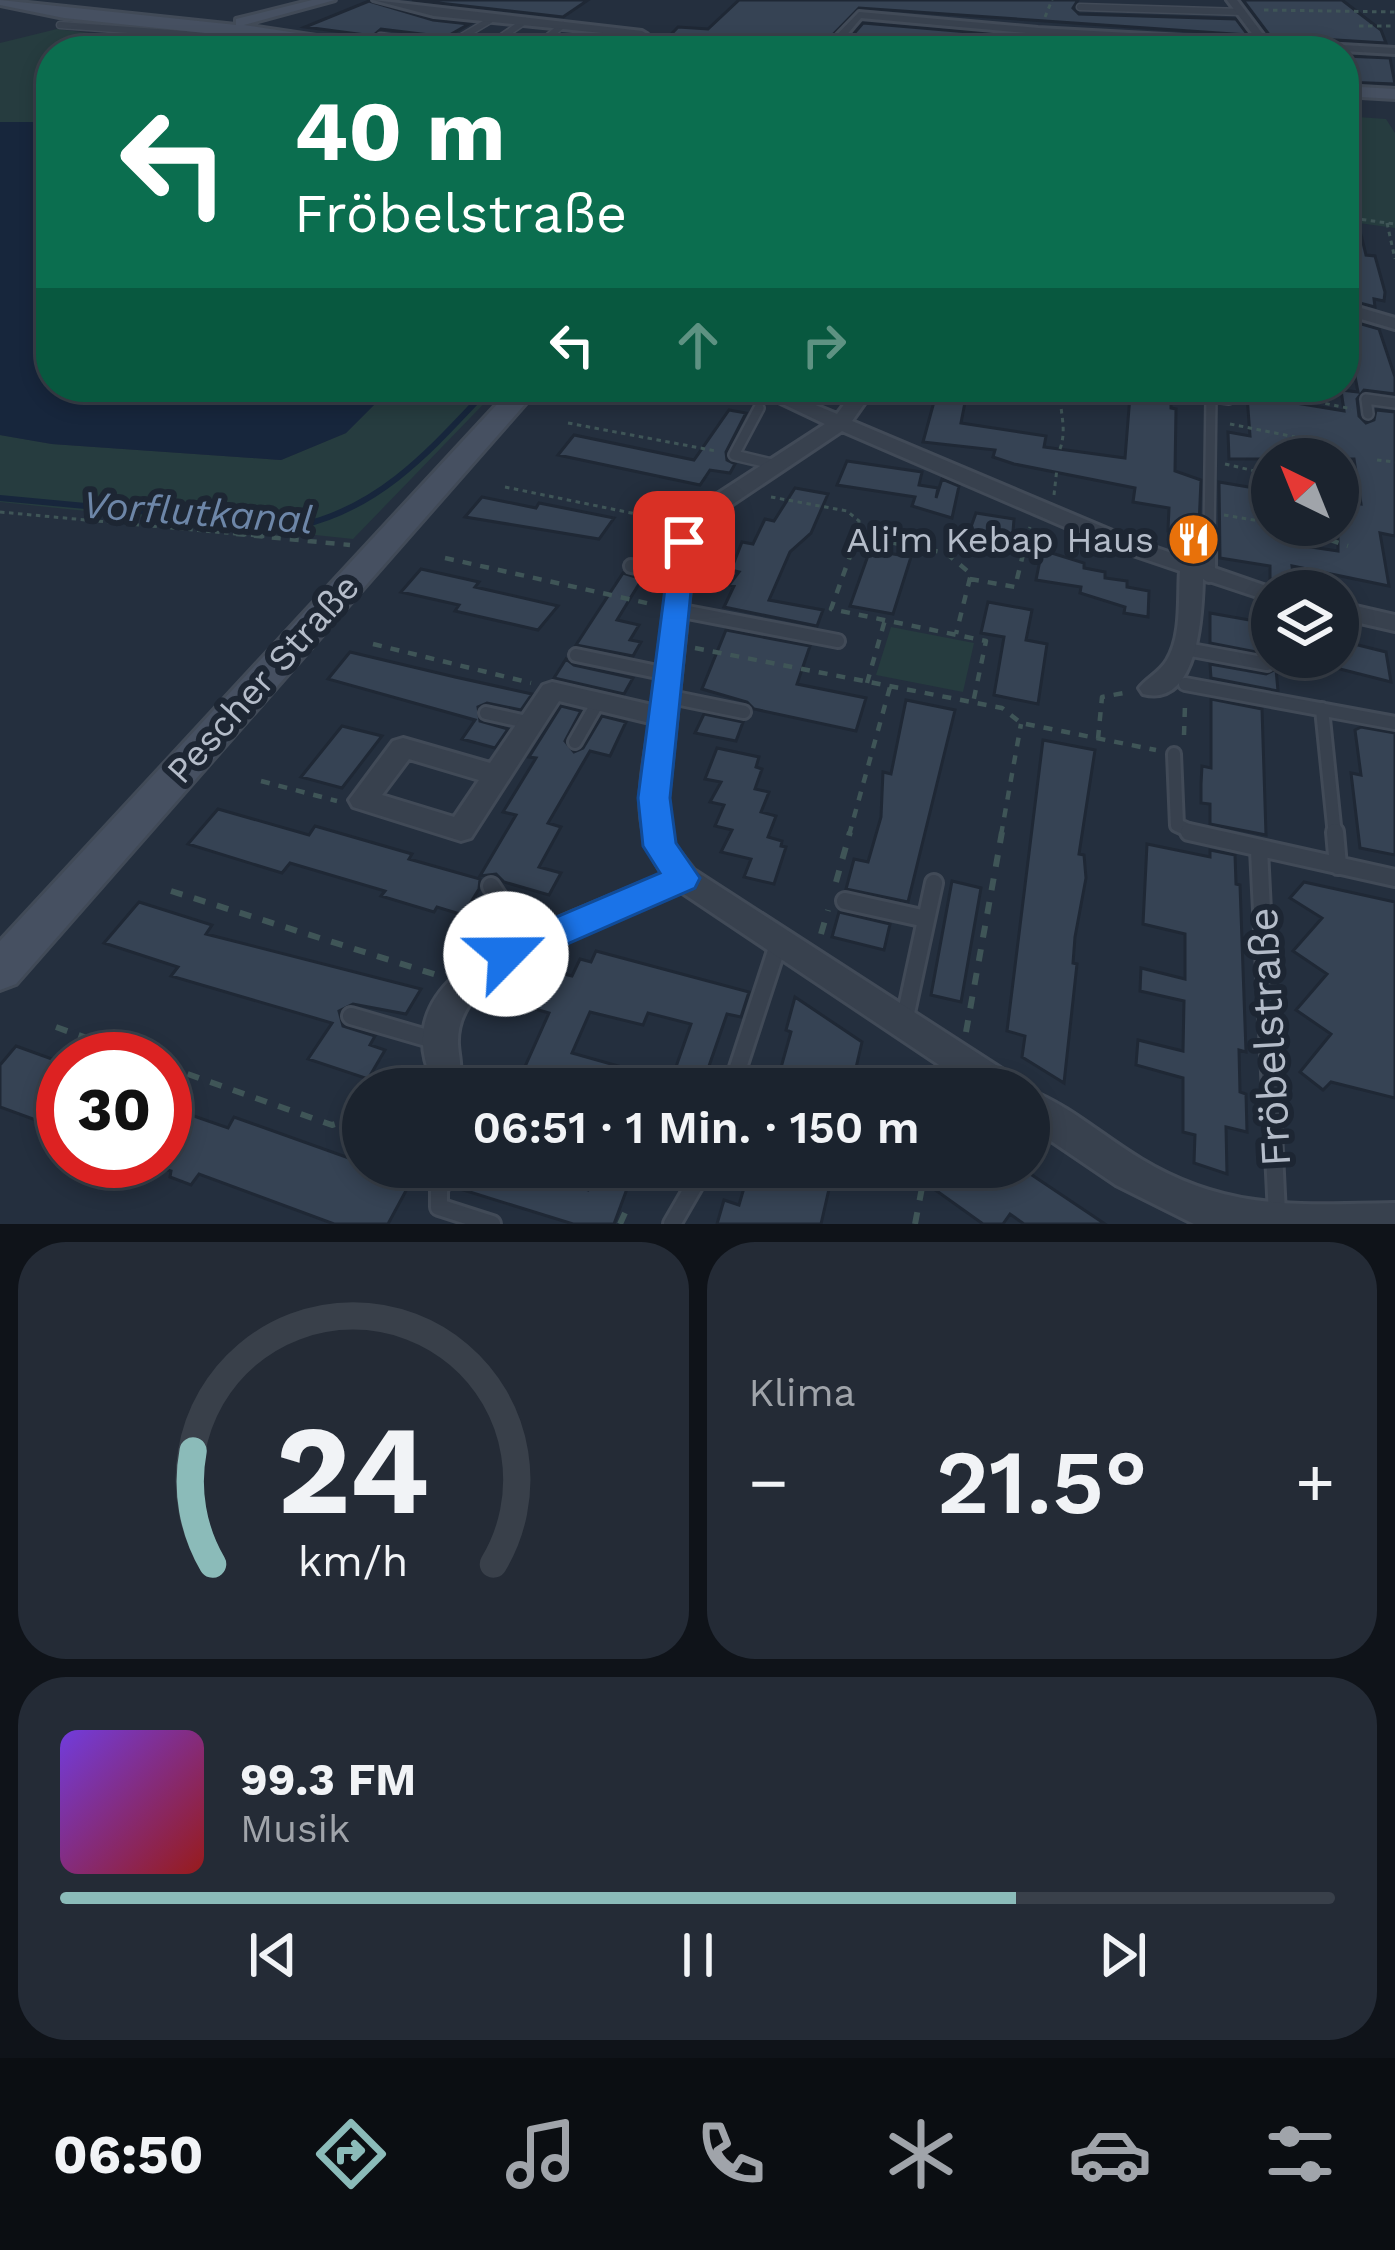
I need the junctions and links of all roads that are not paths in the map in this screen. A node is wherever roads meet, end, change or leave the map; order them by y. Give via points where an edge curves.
1 (328, 0) edge
2 (378, 0) edge
3 (872, 0) edge
4 (0, 1) edge
5 (1080, 7) dead end
6 (1240, 10) edge
7 (283, 11) junction
8 (857, 16) junction
9 (1195, 16) dead end
10 (495, 19) junction
11 (525, 21) junction
12 (958, 24) junction
13 (563, 25) junction
14 (61, 26) dead end
15 (222, 27) junction
16 (510, 32) junction
17 (1074, 33) junction
18 (286, 34) junction
19 (642, 34) dead end
20 (549, 35) joint
21 (300, 36) edge
22 (464, 36) edge
23 (472, 36) edge
24 (503, 36) edge
25 (840, 36) edge
26 (958, 36) edge
27 (1076, 36) edge
28 (1171, 36) edge
29 (1260, 36) edge
30 (1359, 50) edge
31 (1395, 51) edge
32 (1359, 92) edge
33 (1395, 94) edge
34 (1359, 313) edge
35 (1395, 324) edge
36 (513, 402) edge
37 (756, 402) edge
38 (774, 402) edge
39 (856, 402) edge
40 (1211, 402) edge
41 (1395, 403) edge
42 (1369, 414) road end
43 (840, 423) junction
44 (776, 466) junction
45 (631, 566) dead end
46 (1200, 573) junction
47 (678, 576) junction
48 (1251, 589) edge
49 (676, 610) junction
50 (1359, 615) edge
51 (1395, 623) edge
52 (838, 641) dead end
53 (1186, 649) junction
54 (576, 655) dead end
55 (1251, 661) edge
56 (668, 683) junction
57 (1185, 684) road end
58 (1152, 688) road end
59 (598, 702) junction
60 (1322, 709) junction
61 (744, 712) dead end
62 (485, 713) dead end
63 (531, 723) junction
64 (1395, 723) edge
65 (575, 742) dead end
66 (1174, 754) road end
67 (497, 776) junction
68 (1259, 850) junction
69 (1338, 866) junction
70 (683, 878) junction
71 (1395, 878) edge
72 (934, 883) dead end
73 (491, 886) dead end
74 (845, 901) dead end
75 (926, 919) junction
76 (779, 941) junction
77 (530, 944) junction
78 (0, 970) edge
79 (351, 1016) dead end
80 (904, 1024) junction
81 (444, 1067) edge
82 (738, 1068) edge
83 (972, 1068) edge
84 (1050, 1120) edge
85 (440, 1188) edge
86 (693, 1188) edge
87 (1190, 1214) edge
88 (1395, 1222) edge
89 (492, 1224) edge
90 (672, 1224) edge
91 (1278, 1224) edge

1 - 7 main road
2 - 10 street
3 - 8 street
4 - 15 main road
5 - 6 lane
6 - 9 lane
6 - 29 street
7 - 15 main road
7 - 18 main road via 265,22
8 - 12 street
8 - 25 street
10 - 11 street
10 - 22 lane
10 - 23 lane
11 - 13 street
11 - 16 lane
12 - 17 street
12 - 26 street
13 - 19 street
13 - 20 lane
14 - 15 lane via 198,35
15 - 18 main road
16 - 20 lane
16 - 24 lane
17 - 27 street
17 - 28 street
18 - 21 main road
30 - 31 street
32 - 33 main road
34 - 35 street
36 - 78 main road, Pescher Straße
37 - 44 lane via 734,455
38 - 43 street
39 - 43 street
40 - 46 lane via 1210,513
41 - 42 lane via 1366,398
43 - 44 street
43 - 46 street
44 - 47 street via 694,526
45 - 47 lane
46 - 48 street
46 - 53 street
47 - 49 street
49 - 52 lane
49 - 56 street
50 - 51 street
53 - 55 lane
53 - 58 street via 1177,671
54 - 56 lane
56 - 59 street
56 - 61 lane
56 - 70 street via 654,798 659,846
57 - 60 lane
59 - 63 street via 552,691
59 - 65 lane
60 - 64 lane
60 - 69 lane
62 - 63 lane
63 - 67 street
66 - 68 lane via 1177,825
67 - 67 street via 461,830 363,800 403,748
68 - 69 lane
68 - 91 lane, Fröbelstraße
69 - 71 lane
70 - 76 street
70 - 77 street
72 - 75 lane
73 - 77 lane
74 - 75 lane
75 - 80 lane
76 - 80 street
76 - 82 lane
77 - 81 street via 464,983 450,1001
79 - 81 lane
80 - 83 street
84 - 87 street, Fröbelstraße
85 - 89 lane via 439,1207
86 - 90 lane
87 - 91 street, Fröbelstraße
88 - 91 street, Fröbelstraße

